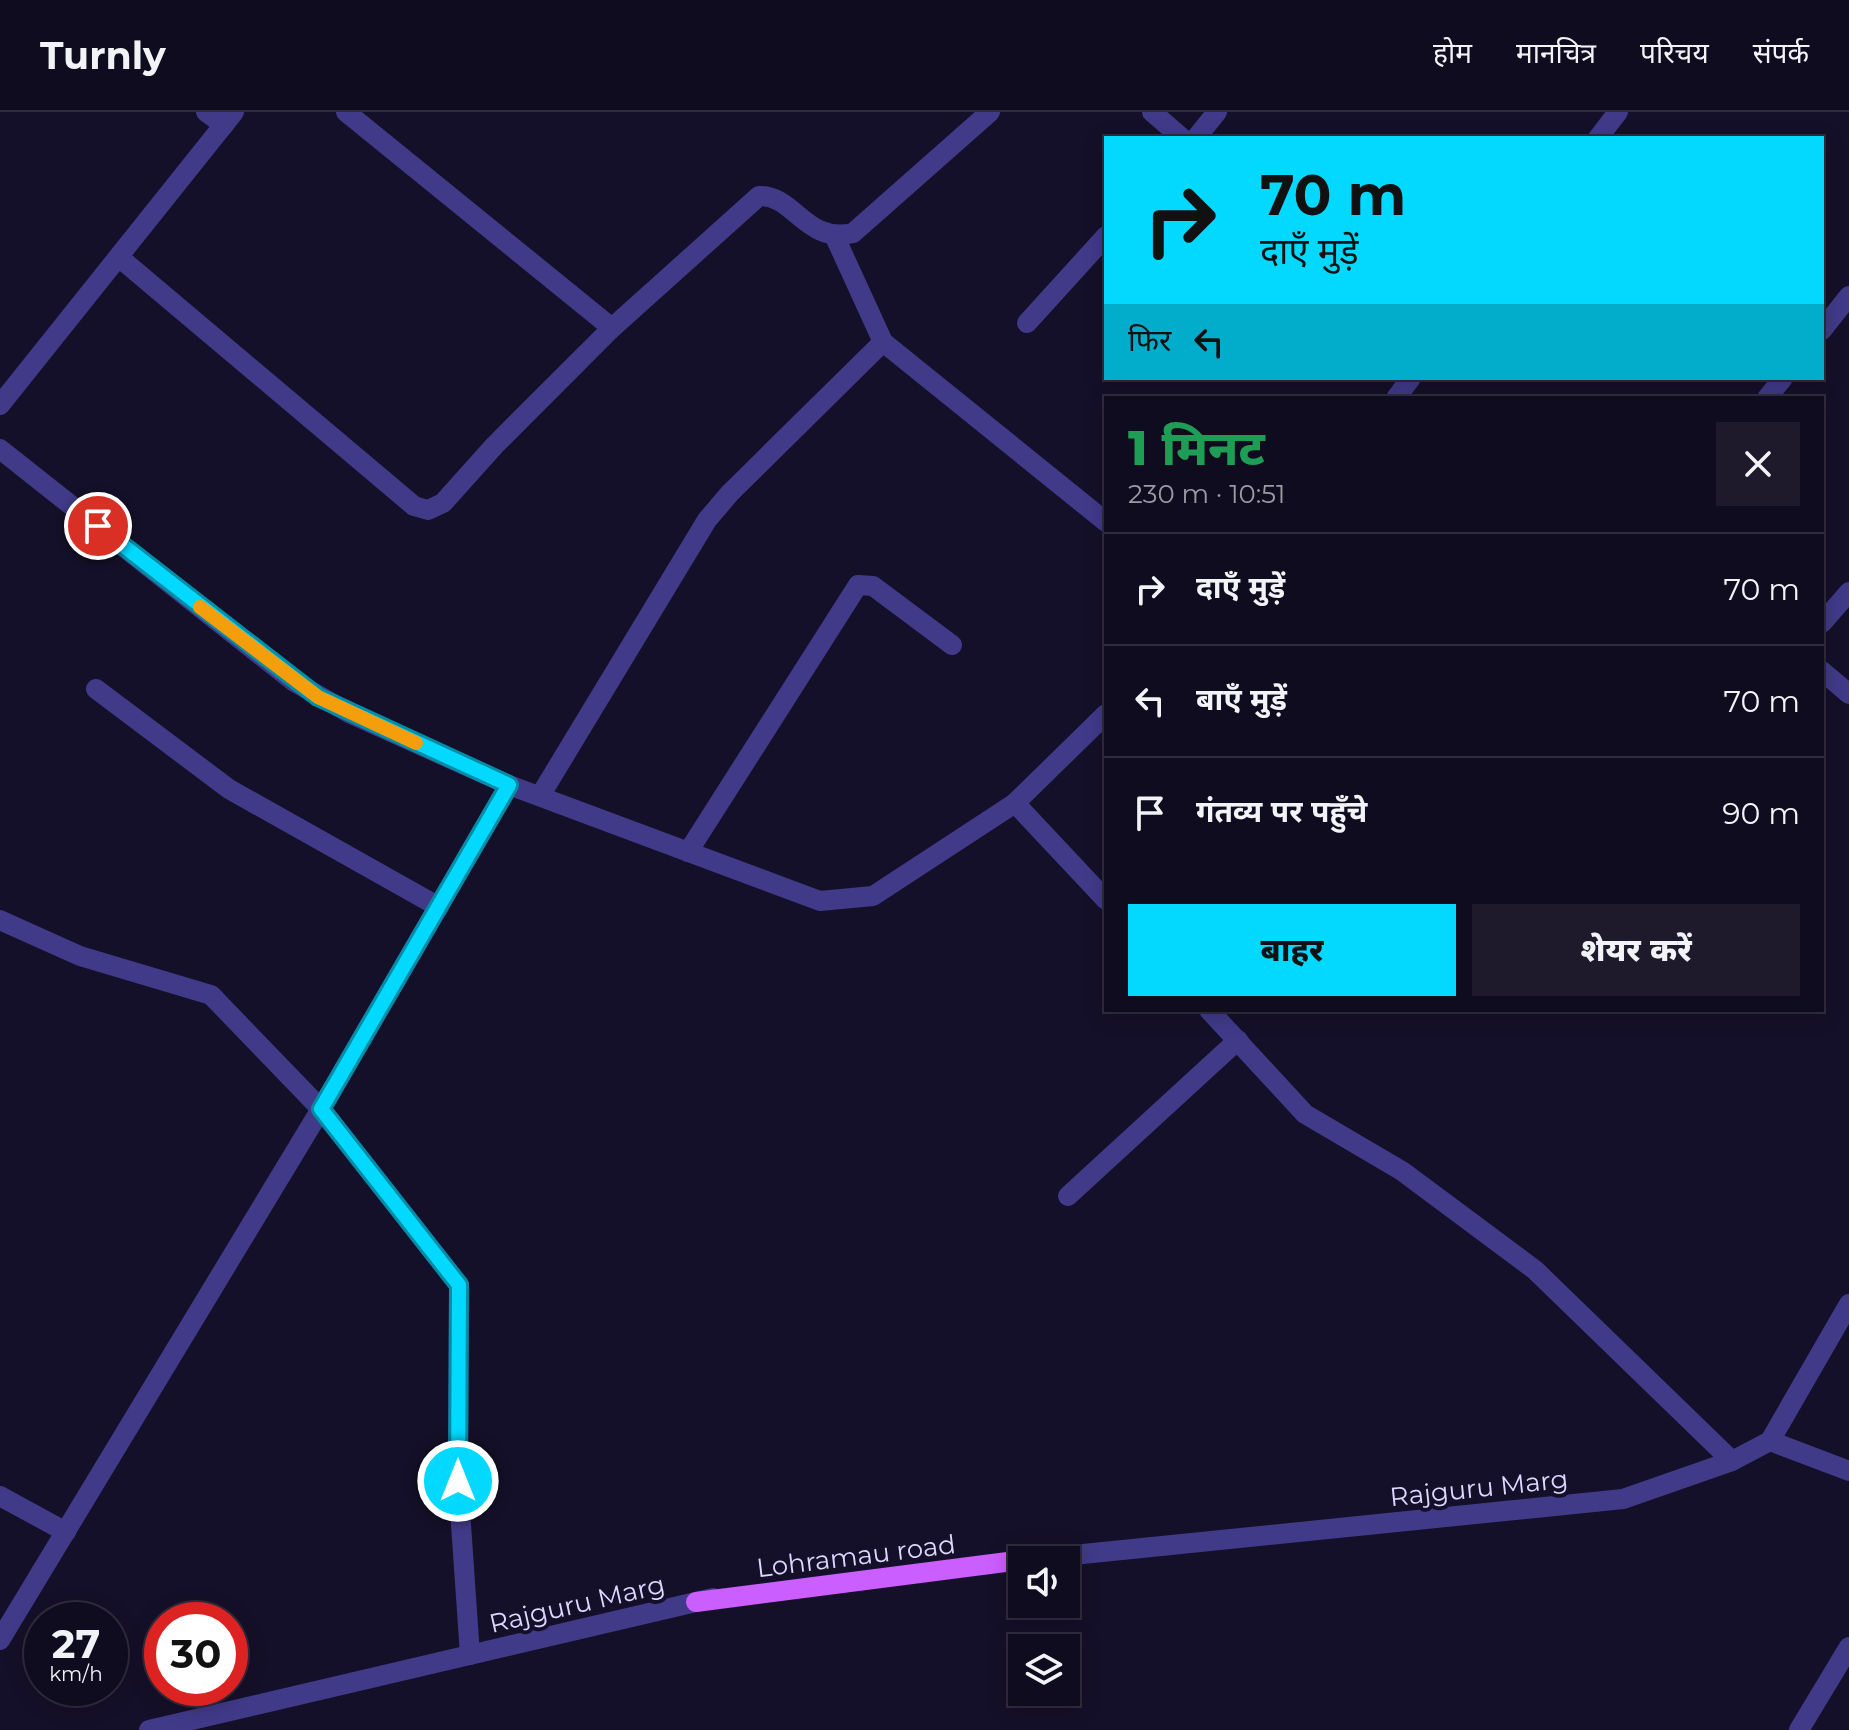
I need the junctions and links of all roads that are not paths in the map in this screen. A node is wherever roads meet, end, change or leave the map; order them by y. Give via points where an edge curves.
1 (206, 112) edge
2 (346, 112) edge
3 (990, 112) edge
4 (1152, 112) edge
5 (1217, 112) edge
6 (1618, 112) edge
7 (229, 118) edge
8 (1180, 136) edge
9 (1198, 136) edge
10 (1600, 136) edge
11 (835, 237) junction
12 (1104, 238) edge
13 (120, 258) junction
14 (1849, 296) edge
15 (1027, 323) dead end
16 (1824, 327) edge
17 (612, 328) junction
18 (883, 342) junction
19 (1781, 380) edge
20 (1769, 396) edge
21 (0, 405) edge
22 (0, 449) edge
23 (1104, 520) edge
24 (1849, 592) edge
25 (1824, 621) edge
26 (952, 645) dead end
27 (1824, 673) edge
28 (96, 689) dead end
29 (1849, 694) edge
30 (1104, 716) edge
31 (509, 785) junction
32 (540, 796) junction
33 (1015, 803) junction
34 (688, 852) junction
35 (1104, 898) edge
36 (439, 907) junction
37 (0, 920) edge
38 (1211, 1012) edge
39 (1238, 1040) junction
40 (321, 1109) junction
41 (1068, 1196) dead end
42 (1849, 1304) edge
43 (1770, 1441) junction
44 (1732, 1461) junction
45 (1849, 1471) edge
46 (0, 1496) edge
47 (66, 1532) junction
48 (1080, 1554) edge
49 (1008, 1562) edge
50 (696, 1602) joint
51 (0, 1640) edge
52 (1849, 1647) edge
53 (470, 1655) junction
54 (149, 1730) edge
55 (1799, 1730) edge

1 - 7 street
2 - 17 street
3 - 11 street via 853,233
4 - 8 street
5 - 9 street
6 - 10 street
7 - 13 street
11 - 17 street via 804,223 777,201 759,196
11 - 18 street
12 - 15 street
13 - 17 street via 414,506 428,510 443,503
13 - 21 street
14 - 16 street
18 - 23 street
18 - 32 street via 707,520
19 - 20 street
22 - 31 street via 293,681 351,714
24 - 25 street
26 - 34 street via 873,586 858,585
27 - 29 street
28 - 36 street via 229,789
30 - 33 street
31 - 32 street
31 - 36 street
32 - 34 street
33 - 34 street via 873,896 820,901
33 - 35 street
36 - 40 street
37 - 40 street via 80,956 211,995
38 - 39 street
39 - 41 street
39 - 44 street via 1305,1114 1402,1171 1535,1270
40 - 47 street
40 - 53 street via 459,1285 458,1481
42 - 43 street
43 - 44 street, Rajguru Marg
43 - 45 street
44 - 48 street, Rajguru Marg via 1623,1499
46 - 47 street
47 - 51 street
49 - 50 main road, Lohramau road
50 - 53 street, Rajguru Marg
52 - 55 street
53 - 54 street, Rajguru Marg

